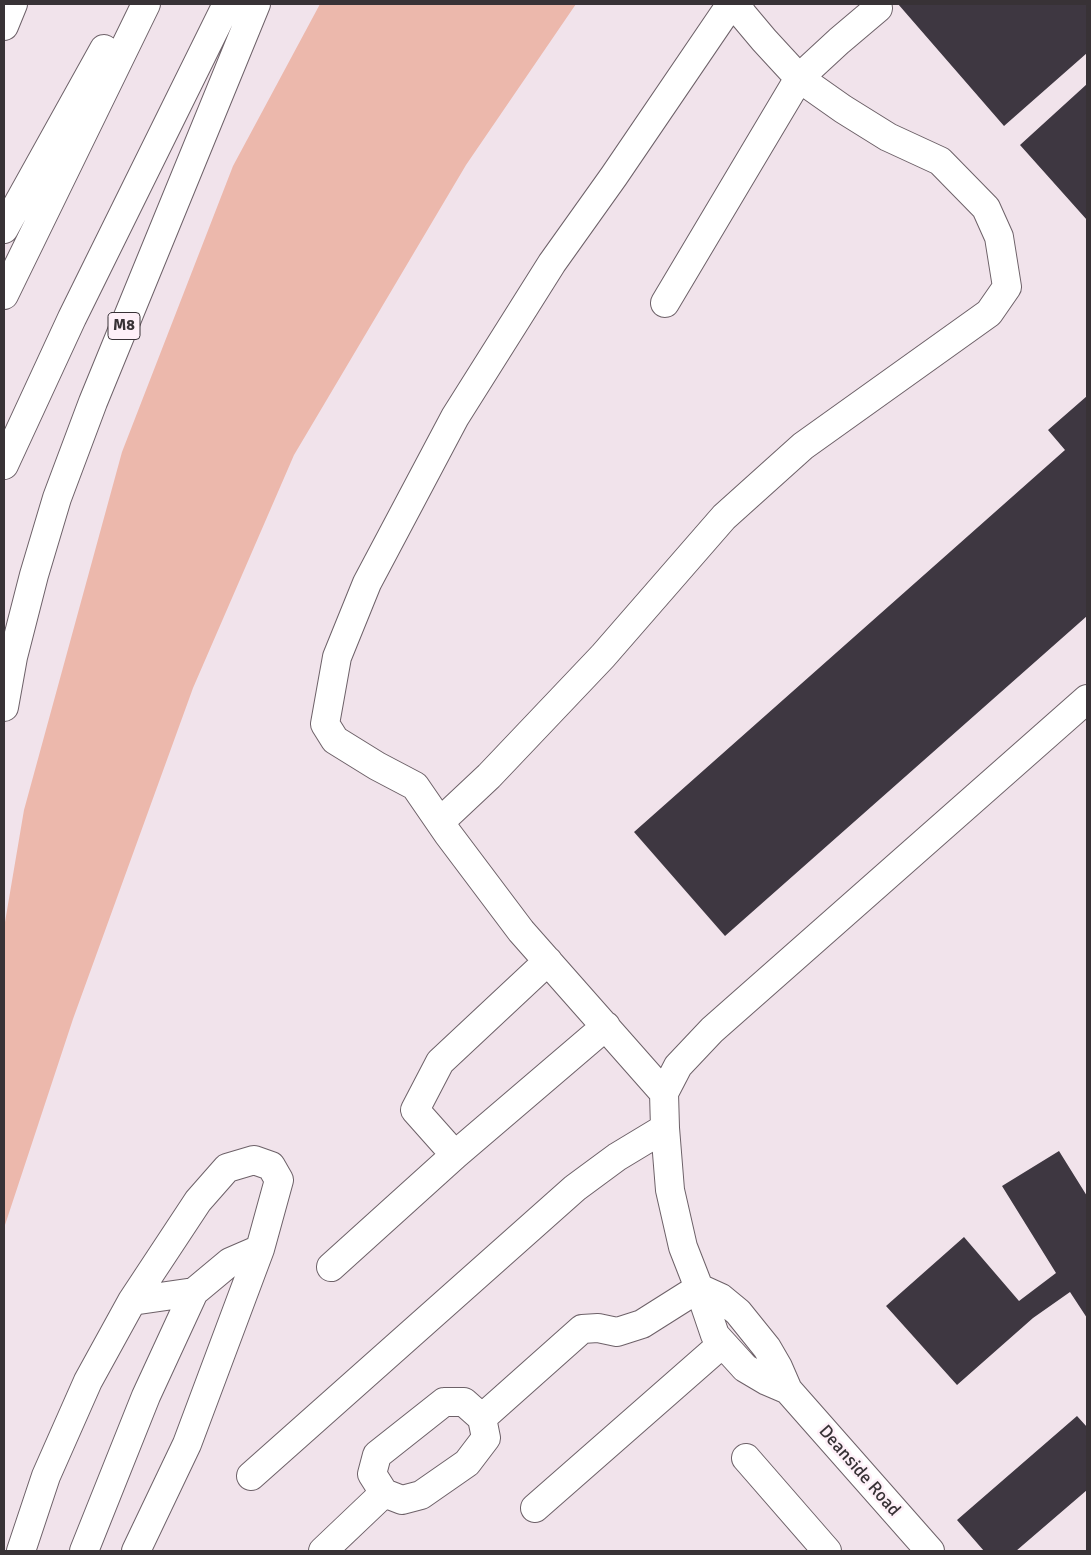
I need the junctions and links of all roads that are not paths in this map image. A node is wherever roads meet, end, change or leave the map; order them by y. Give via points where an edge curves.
1 (13, 4) edge
2 (130, 4) edge
3 (146, 4) edge
4 (227, 4) edge
5 (256, 4) edge
6 (731, 4) edge
7 (736, 4) edge
8 (878, 8) dead end
9 (4, 26) edge
10 (799, 78) junction
11 (4, 229) edge
12 (4, 295) edge
13 (665, 303) dead end
14 (4, 465) edge
15 (1087, 699) edge
16 (4, 707) edge
17 (440, 822) junction
18 (548, 961) junction
19 (606, 1026) junction
20 (664, 1094) junction
21 (665, 1128) junction
22 (455, 1155) junction
23 (260, 1249) junction
24 (330, 1267) dead end
25 (700, 1288) junction
26 (194, 1292) junction
27 (132, 1301) junction
28 (722, 1344) junction
29 (788, 1390) junction
30 (482, 1418) junction
31 (746, 1458) dead end
32 (251, 1476) dead end
33 (384, 1493) junction
34 (535, 1508) dead end
35 (21, 1551) edge
36 (84, 1551) edge
37 (136, 1551) edge
38 (323, 1551) edge
39 (827, 1551) edge
40 (930, 1551) edge

1 - 9 main road
2 - 11 main road
3 - 12 main road
4 - 14 main road via 72,318
5 - 16 main road, M8 via 97,393 58,498 34,575
6 - 17 main road via 552,262 455,417 367,583 338,657 326,724 335,740 414,786
7 - 10 main road
8 - 10 main road
10 - 13 main road
10 - 17 main road via 888,137 940,161 986,208 999,236 1006,287 990,313 803,446 724,517 602,656 489,776
15 - 20 main road via 712,1030 678,1066
17 - 18 main road via 521,931
18 - 19 main road
18 - 22 main road via 440,1062 415,1110
19 - 20 main road
19 - 22 main road
20 - 21 main road
21 - 25 main road via 670,1190 683,1247
21 - 32 main road via 575,1188
22 - 24 main road
23 - 26 main road via 230,1262
23 - 27 main road via 279,1180 271,1166 254,1160 227,1168 198,1201
23 - 37 main road via 187,1444
25 - 28 main road via 715,1335
25 - 29 main road via 721,1298 738,1312 767,1348
25 - 30 main road via 642,1324 617,1332 582,1328
26 - 27 main road
26 - 36 main road via 146,1396
27 - 35 main road via 84,1390 46,1476
28 - 29 main road via 745,1368
28 - 34 main road
29 - 40 main road, Deanside Road
30 - 33 main road via 486,1438 467,1463 421,1495 402,1500
30 - 33 main road via 464,1402 444,1402 378,1455 372,1474
31 - 39 main road
33 - 38 main road

